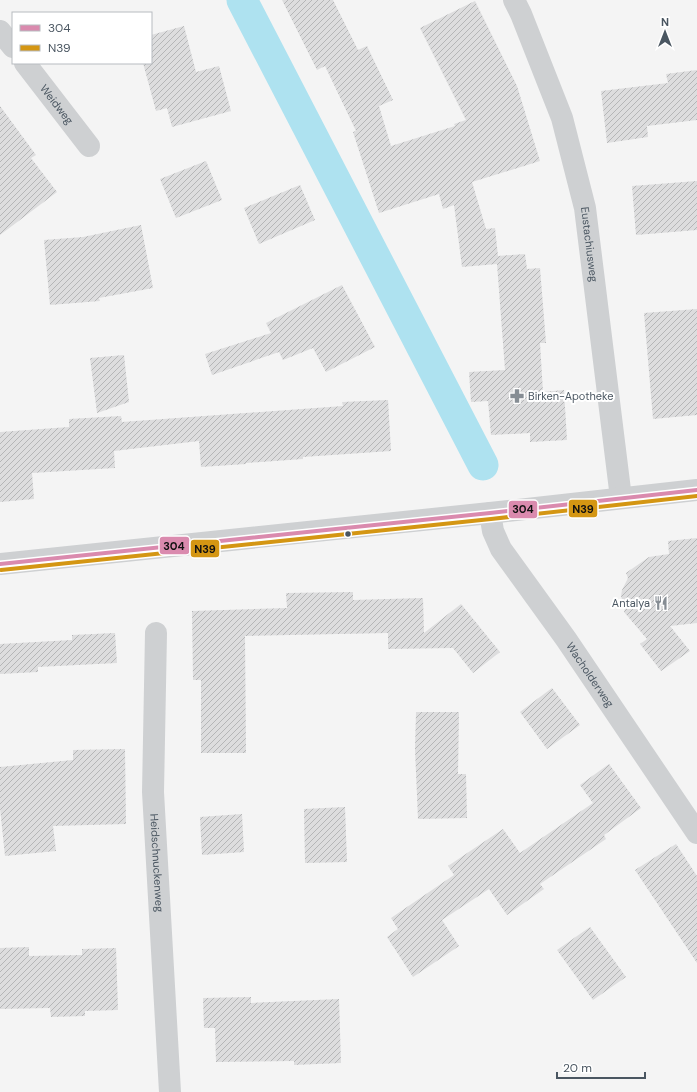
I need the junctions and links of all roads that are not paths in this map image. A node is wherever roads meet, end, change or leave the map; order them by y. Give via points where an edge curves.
1 (514, 0) edge
2 (0, 31) edge
3 (12, 47) edge
4 (26, 64) edge
5 (89, 146) dead end
6 (697, 490) edge
7 (621, 498) junction
8 (490, 513) junction
9 (0, 564) edge
10 (156, 633) dead end
11 (697, 833) edge
12 (170, 1092) edge

1 - 7 street, Eustachiusweg via 562,118 585,208
2 - 3 street
4 - 5 street, Weidweg
6 - 7 street
7 - 8 street
8 - 9 street
8 - 11 street, Wacholderweg via 493,531 501,549 566,639
10 - 12 street, Heidschnuckenweg via 153,792

